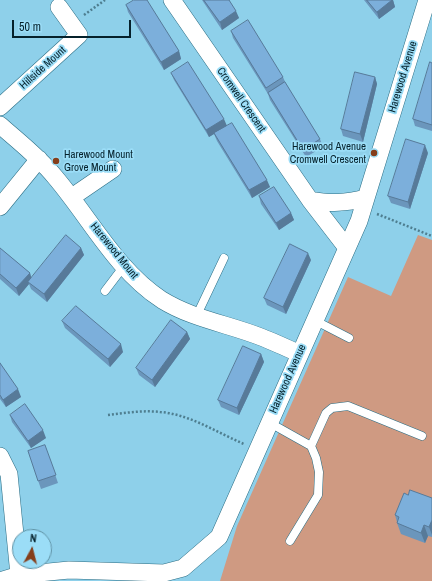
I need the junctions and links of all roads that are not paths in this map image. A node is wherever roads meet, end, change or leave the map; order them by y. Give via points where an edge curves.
1 (172, 0) edge
2 (422, 3) edge
3 (59, 7) dead end
4 (0, 107) edge
5 (0, 125) edge
6 (39, 159) junction
7 (113, 169) dead end
8 (72, 197) junction
9 (310, 200) junction
10 (365, 203) junction
11 (0, 207) edge
12 (347, 248) junction
13 (224, 258) dead end
14 (124, 266) junction
15 (105, 291) dead end
16 (196, 317) junction
17 (314, 320) junction
18 (348, 338) dead end
19 (300, 354) junction
20 (270, 423) junction
21 (422, 436) dead end
22 (311, 446) junction
23 (0, 456) edge
24 (290, 541) dead end
25 (20, 575) junction
26 (132, 577) edge
27 (0, 581) edge

1 - 9 street, Cromwell Crescent
2 - 10 street, Harewood Avenue
3 - 4 street, Hillside Mount via 79,35
5 - 6 street, Harewood Mount
6 - 8 street, Harewood Mount
6 - 11 street
7 - 8 street
8 - 14 street, Harewood Mount
9 - 10 street
9 - 12 street, Cromwell Crescent
10 - 12 street, Harewood Avenue
12 - 17 street, Harewood Avenue
13 - 16 lane
14 - 15 lane
14 - 16 street, Harewood Mount via 140,283 162,300
16 - 19 street, Harewood Mount via 260,336
17 - 18 lane
17 - 19 street, Harewood Avenue
19 - 20 street, Harewood Avenue
20 - 22 lane
20 - 26 street, Harewood Avenue via 219,537 183,568
21 - 22 lane via 348,406 332,408 326,413
22 - 24 lane via 316,458 318,495
23 - 25 street via 9,474
25 - 26 street, Harewood Avenue via 69,570
25 - 27 street, Harewood Avenue

